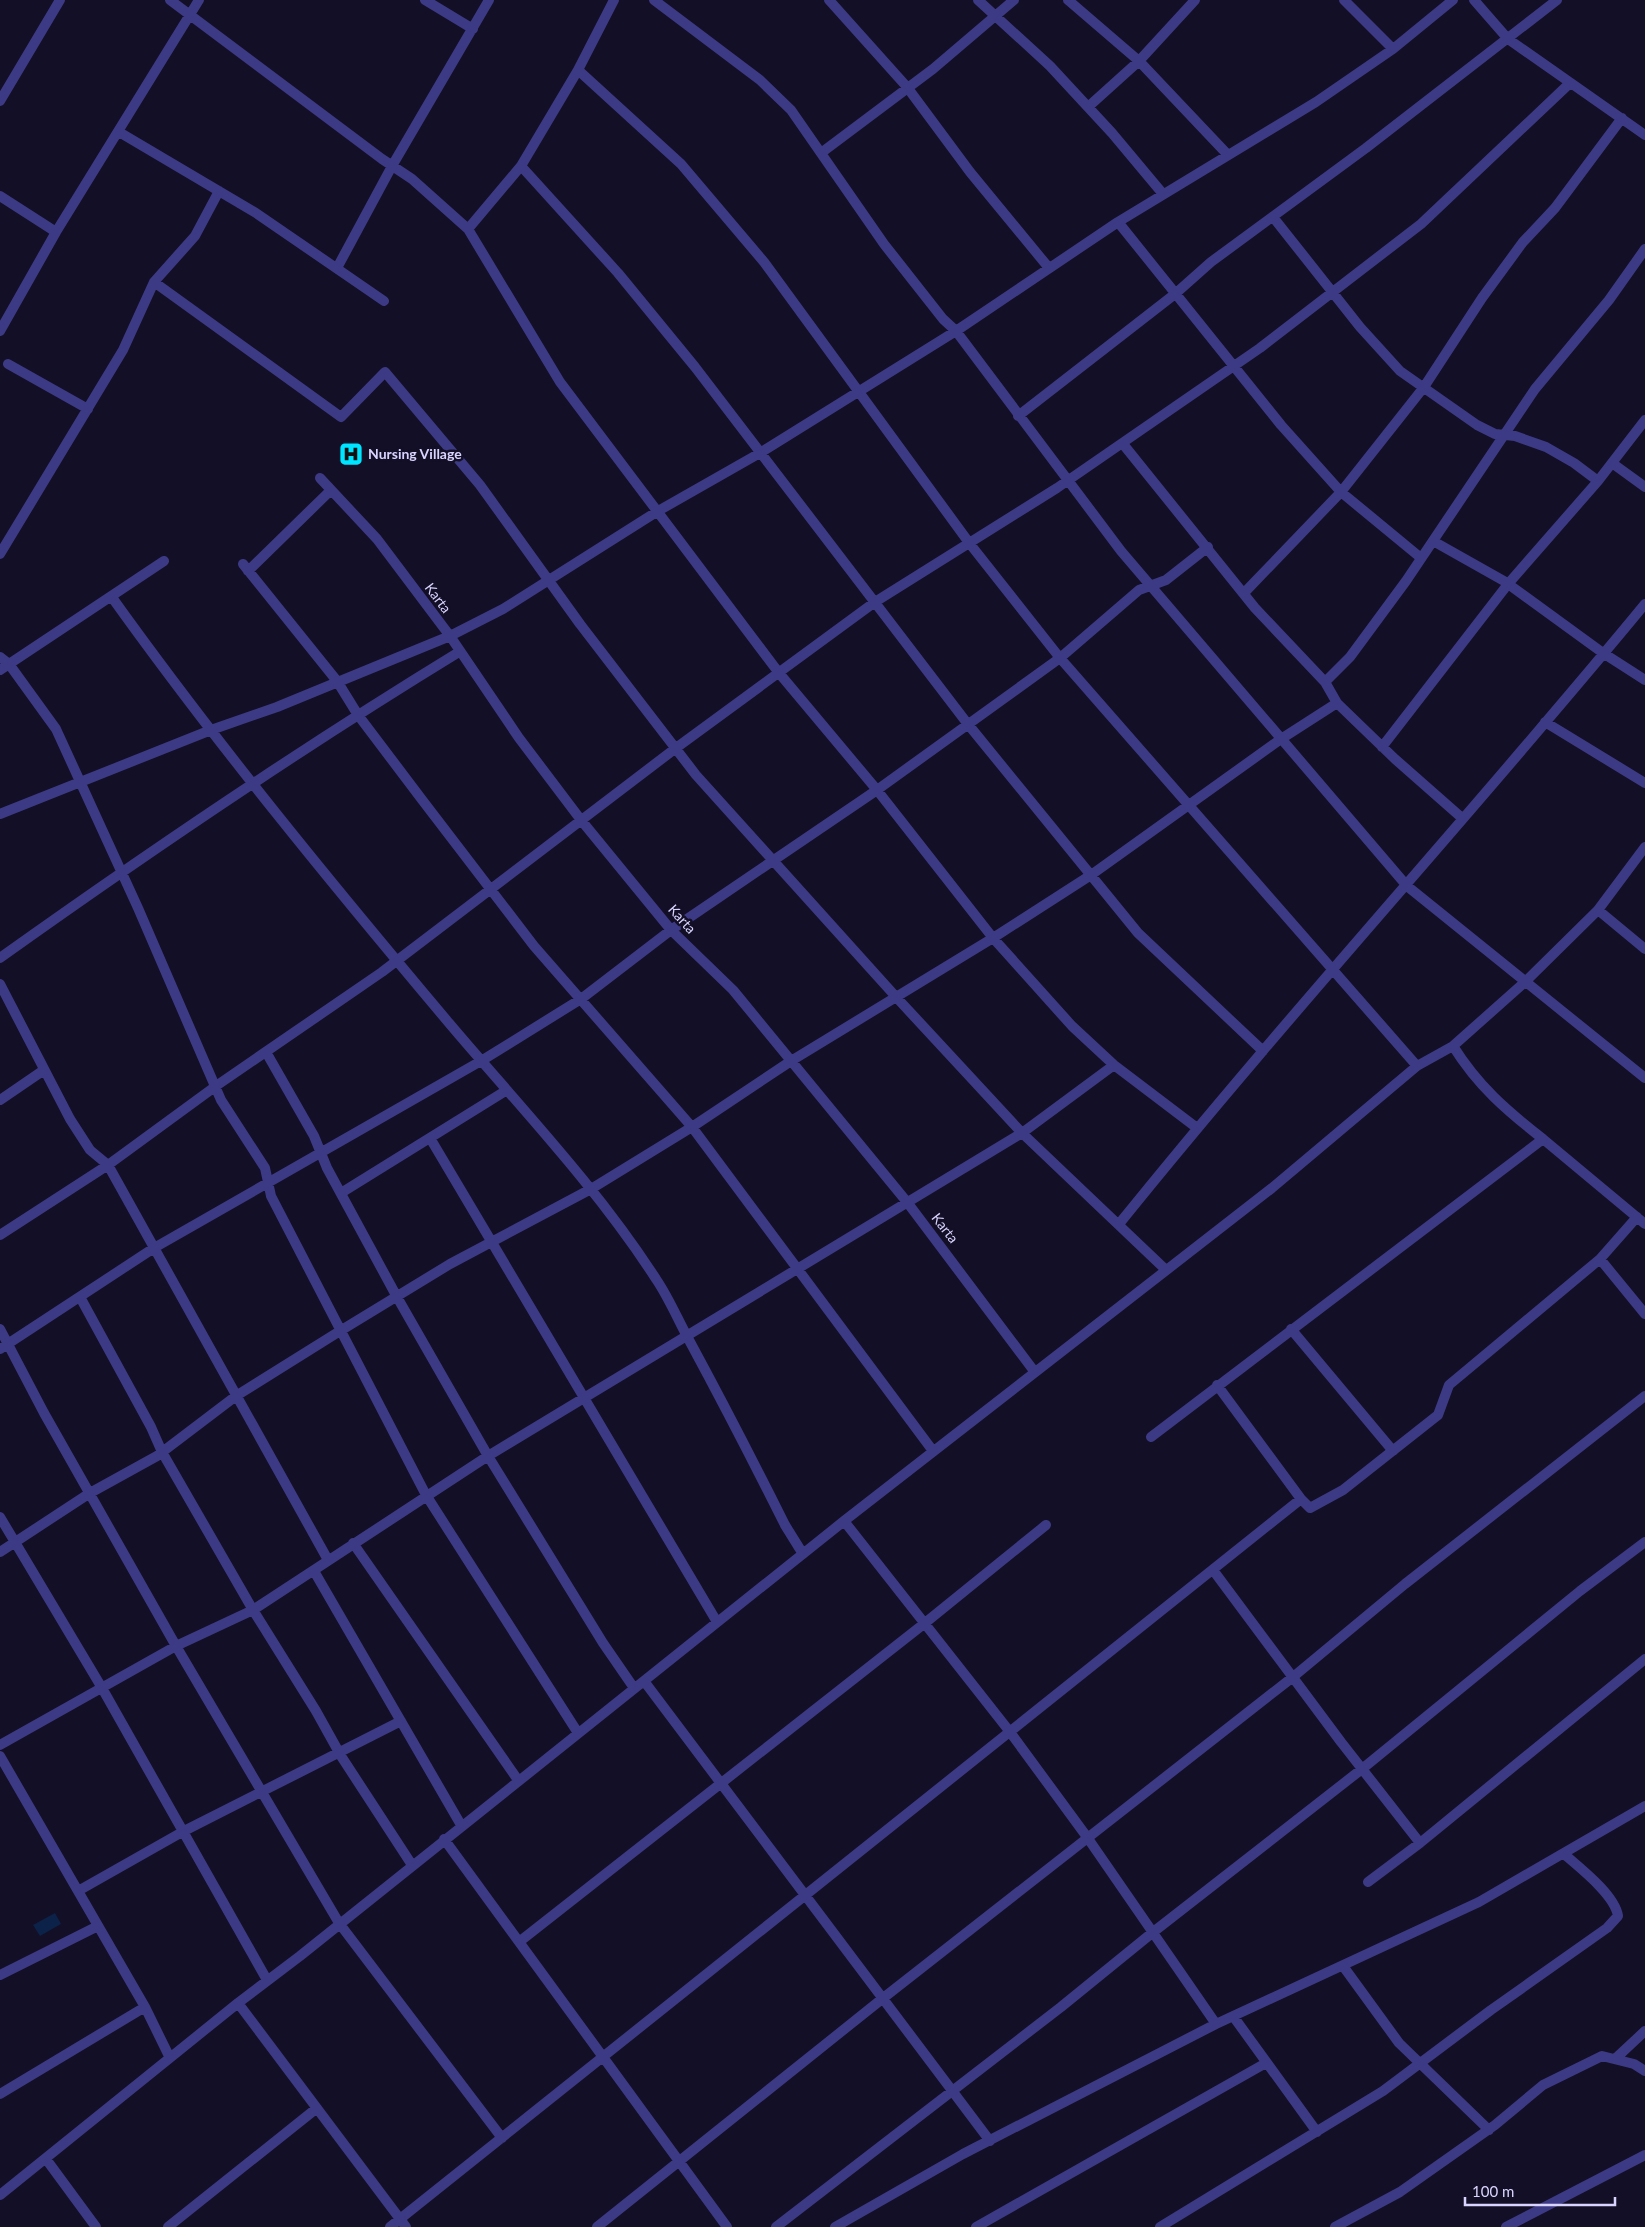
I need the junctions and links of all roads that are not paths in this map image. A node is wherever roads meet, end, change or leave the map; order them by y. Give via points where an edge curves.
1 (60, 0) edge
2 (170, 0) edge
3 (200, 0) edge
4 (425, 0) edge
5 (489, 0) edge
6 (614, 0) edge
7 (654, 0) edge
8 (829, 0) edge
9 (978, 0) edge
10 (1014, 0) edge
11 (1068, 0) edge
12 (1194, 0) edge
13 (1344, 0) edge
14 (1452, 0) edge
15 (1474, 0) edge
16 (1557, 0) edge
17 (190, 16) junction
18 (996, 17) junction
19 (473, 29) junction
20 (1508, 39) junction
21 (1393, 49) junction
22 (1139, 61) junction
23 (578, 70) junction
24 (1570, 83) junction
25 (907, 87) junction
26 (0, 101) edge
27 (1088, 106) junction
28 (1622, 118) junction
29 (119, 132) junction
30 (1645, 135) edge
31 (821, 153) junction
32 (1228, 155) junction
33 (392, 166) junction
34 (521, 166) junction
35 (219, 191) junction
36 (1163, 194) junction
37 (0, 196) edge
38 (1273, 217) junction
39 (1118, 222) junction
40 (468, 229) junction
41 (56, 232) junction
42 (1645, 249) edge
43 (337, 268) junction
44 (1049, 268) junction
45 (154, 282) junction
46 (1333, 292) junction
47 (1175, 294) junction
48 (384, 301) dead end
49 (0, 331) edge
50 (956, 332) junction
51 (8, 364) dead end
52 (1234, 366) junction
53 (1424, 387) junction
54 (858, 392) junction
55 (88, 409) junction
56 (1018, 416) junction
57 (1645, 420) edge
58 (1504, 435) junction
59 (1123, 444) junction
60 (760, 453) junction
61 (1612, 464) junction
62 (320, 478) dead end
63 (1598, 481) junction
64 (1068, 482) junction
65 (1645, 487) edge
66 (330, 491) junction
67 (1341, 492) junction
68 (658, 511) junction
69 (1433, 541) junction
70 (970, 544) junction
71 (1208, 548) junction
72 (0, 554) edge
73 (1421, 558) junction
74 (164, 561) dead end
75 (549, 580) junction
76 (1508, 584) junction
77 (1152, 586) junction
78 (1244, 594) junction
79 (111, 596) junction
80 (876, 602) junction
81 (1645, 604) edge
82 (450, 636) junction
83 (460, 652) junction
84 (1603, 653) junction
85 (0, 657) edge
86 (1060, 658) junction
87 (4, 667) edge
88 (779, 673) junction
89 (1645, 680) edge
90 (337, 681) junction
91 (1326, 682) junction
92 (1337, 703) junction
93 (358, 715) junction
94 (1545, 722) junction
95 (967, 723) junction
96 (212, 730) junction
97 (1281, 740) junction
98 (1382, 747) junction
99 (676, 748) junction
100 (80, 782) junction
101 (252, 783) junction
102 (1645, 783) edge
103 (877, 790) junction
104 (1189, 806) junction
105 (0, 814) edge
106 (1462, 818) junction
107 (582, 820) junction
108 (1645, 847) edge
109 (774, 861) junction
110 (121, 871) junction
111 (1091, 875) junction
112 (1407, 886) junction
113 (490, 888) junction
114 (1598, 910) junction
115 (671, 930) junction
116 (993, 938) junction
117 (1645, 949) edge
118 (0, 958) edge
119 (397, 960) junction
120 (1334, 969) junction
121 (1525, 982) junction
122 (0, 984) edge
123 (897, 998) junction
124 (581, 999) junction
125 (1453, 1046) junction
126 (1263, 1051) junction
127 (266, 1052) junction
128 (481, 1061) junction
129 (791, 1061) junction
130 (1114, 1065) junction
131 (1417, 1066) junction
132 (44, 1070) junction
133 (1645, 1078) edge
134 (216, 1086) junction
135 (507, 1090) junction
136 (0, 1100) edge
137 (692, 1127) junction
138 (1197, 1128) junction
139 (1022, 1133) junction
140 (430, 1138) junction
141 (1543, 1139) junction
142 (321, 1152) junction
143 (108, 1164) junction
144 (268, 1184) junction
145 (592, 1189) junction
146 (341, 1193) junction
147 (907, 1202) junction
148 (1641, 1220) edge
149 (1119, 1224) junction
150 (0, 1235) edge
151 (493, 1240) junction
152 (154, 1248) junction
153 (1600, 1259) junction
154 (797, 1268) junction
155 (1165, 1269) junction
156 (80, 1297) junction
157 (397, 1297) junction
158 (1645, 1314) edge
159 (1291, 1328) junction
160 (0, 1329) edge
161 (340, 1331) junction
162 (687, 1336) junction
163 (4, 1346) edge
164 (1034, 1371) junction
165 (1217, 1385) junction
166 (236, 1396) junction
167 (1645, 1396) edge
168 (585, 1399) junction
169 (1150, 1437) dead end
170 (933, 1451) junction
171 (1393, 1451) junction
172 (162, 1452) junction
173 (488, 1456) junction
174 (90, 1493) junction
175 (426, 1495) junction
176 (1300, 1499) junction
177 (0, 1517) edge
178 (844, 1521) junction
179 (1046, 1525) dead end
180 (1645, 1542) edge
181 (14, 1543) junction
182 (353, 1543) junction
183 (0, 1552) edge
184 (803, 1554) junction
185 (328, 1560) junction
186 (1213, 1570) junction
187 (314, 1572) junction
188 (253, 1610) junction
189 (717, 1622) junction
190 (925, 1623) junction
191 (176, 1646) junction
192 (1645, 1659) edge
193 (1293, 1676) junction
194 (644, 1681) junction
195 (102, 1688) junction
196 (634, 1688) junction
197 (401, 1721) junction
198 (1010, 1732) junction
199 (578, 1733) junction
200 (0, 1745) edge
201 (339, 1753) junction
202 (0, 1756) edge
203 (1362, 1769) junction
204 (518, 1780) junction
205 (722, 1783) junction
206 (260, 1792) junction
207 (1645, 1806) edge
208 (461, 1825) junction
209 (184, 1831) junction
210 (1087, 1837) junction
211 (444, 1839) junction
212 (1420, 1843) junction
213 (1564, 1854) junction
214 (412, 1865) junction
215 (1368, 1882) dead end
216 (78, 1891) junction
217 (805, 1894) junction
218 (339, 1923) junction
219 (98, 1926) junction
220 (1152, 1933) junction
221 (519, 1942) junction
222 (1343, 1966) junction
223 (0, 1974) edge
224 (267, 1980) junction
225 (882, 1999) junction
226 (238, 2003) junction
227 (145, 2007) junction
228 (1233, 2016) junction
229 (1216, 2024) junction
230 (1645, 2031) edge
231 (170, 2058) junction
232 (603, 2058) junction
233 (1615, 2059) junction
234 (1266, 2063) junction
235 (1421, 2063) junction
236 (1645, 2072) edge
237 (952, 2092) junction
238 (0, 2094) edge
239 (317, 2108) junction
240 (1489, 2130) junction
241 (1317, 2132) junction
242 (502, 2138) junction
243 (990, 2141) junction
244 (1645, 2155) edge
245 (46, 2159) junction
246 (678, 2162) junction
247 (0, 2196) edge
248 (403, 2223) edge
249 (96, 2227) edge
250 (168, 2227) edge
251 (390, 2227) edge
252 (597, 2227) edge
253 (727, 2227) edge
254 (776, 2227) edge
255 (835, 2227) edge
256 (976, 2227) edge
257 (1160, 2227) edge
258 (1336, 2227) edge
259 (1506, 2227) edge

1 - 26 street
2 - 17 street
3 - 17 street
4 - 19 street
5 - 19 street
6 - 23 street
7 - 31 street via 760,80 791,110
8 - 25 street
9 - 18 street
10 - 18 street
11 - 22 street
12 - 22 street
13 - 21 street
14 - 21 street
15 - 20 street
16 - 20 street
17 - 29 street
17 - 33 street
18 - 25 street
18 - 27 street
19 - 33 street
20 - 24 street
20 - 38 street
21 - 32 street via 1316,102
22 - 27 street
22 - 32 street
23 - 34 street
23 - 54 street via 682,164 764,262
24 - 28 street
24 - 46 street via 1421,224
25 - 31 street
25 - 44 street via 970,172
27 - 36 street
28 - 30 street
28 - 53 street via 1555,208 1523,242
29 - 35 street
29 - 41 street
31 - 50 street via 884,244
32 - 36 street
33 - 40 street via 412,179
33 - 43 street
34 - 40 street
34 - 60 street via 618,273
35 - 43 street
35 - 45 street via 195,236
36 - 39 street
37 - 41 street
38 - 46 street
38 - 47 street via 1210,262
39 - 44 street
39 - 47 street
40 - 68 street via 560,382
41 - 49 street
42 - 58 street via 1609,300 1535,389
43 - 48 street
44 - 50 street
45 - 55 street via 123,350
45 - 75 street via 341,417 385,372 480,484
46 - 52 street
46 - 53 street via 1360,328 1400,371
47 - 52 street
47 - 56 street
50 - 54 street
50 - 56 street
51 - 55 street
52 - 59 street
52 - 67 street
53 - 58 street via 1477,425
53 - 67 street
54 - 60 street
54 - 70 street
55 - 72 street
56 - 64 street
57 - 61 street
58 - 63 street via 1546,446
58 - 69 street
59 - 64 street
59 - 71 street
60 - 68 street
60 - 80 street
61 - 63 street
61 - 65 street
62 - 66 street, Karta
63 - 76 street
64 - 70 street
64 - 77 street
66 - 82 street, Karta via 378,539
66 - 90 street via 245,568
67 - 73 street
67 - 78 street
68 - 75 street
68 - 88 street
69 - 73 street
69 - 76 street
70 - 80 street
70 - 86 street
71 - 77 street via 1166,580
71 - 78 street
73 - 91 street via 1350,657
74 - 79 street
75 - 82 street via 503,609
75 - 99 street
76 - 84 street
76 - 98 street
77 - 86 street via 1139,590
77 - 97 street
78 - 91 street
79 - 87 street
79 - 96 street via 184,699
80 - 88 street
80 - 95 street
81 - 84 street
82 - 83 street, Karta
82 - 90 street
83 - 93 street
83 - 107 street, Karta via 519,738
84 - 89 street
84 - 94 street
85 - 87 street
86 - 95 street
86 - 104 street
87 - 100 street via 56,729
88 - 99 street
88 - 103 street
90 - 93 street
90 - 96 street
91 - 92 street
92 - 97 street
92 - 98 street
93 - 101 street
93 - 113 street
94 - 102 street
94 - 106 street
95 - 103 street
95 - 111 street
96 - 100 street
96 - 101 street
97 - 104 street
97 - 112 street
98 - 106 street
99 - 107 street
99 - 109 street via 696,775
100 - 105 street
100 - 110 street
101 - 110 street
101 - 119 street via 310,858
103 - 109 street
103 - 116 street
104 - 111 street
104 - 120 street
106 - 112 street
107 - 113 street
107 - 115 street, Karta
108 - 114 street
109 - 115 street
109 - 123 street
110 - 118 street
110 - 134 street
111 - 116 street
111 - 126 street via 1138,933
112 - 120 street
112 - 121 street
113 - 119 street
113 - 124 street via 534,946
114 - 117 street
114 - 121 street
115 - 124 street
115 - 129 street, Karta via 733,990
116 - 123 street
116 - 130 street via 1072,1026
119 - 127 street
119 - 128 street
120 - 126 street
120 - 131 street
121 - 125 street
121 - 133 street
122 - 132 street
123 - 129 street
123 - 139 street
124 - 128 street
124 - 137 street
125 - 131 street
125 - 141 street via 1470,1072 1507,1110
126 - 138 street
127 - 134 street
127 - 142 street
128 - 135 street
128 - 142 street
129 - 137 street
129 - 147 street, Karta
130 - 138 street
130 - 139 street
131 - 155 street via 1272,1188
132 - 136 street
132 - 143 street via 90,1150
134 - 143 street
134 - 144 street via 221,1100 265,1168
135 - 140 street
135 - 145 street
137 - 145 street
137 - 154 street
138 - 149 street
139 - 147 street
139 - 149 street
140 - 146 street
140 - 151 street
141 - 148 street
141 - 159 street
142 - 144 street
142 - 146 street
143 - 150 street
143 - 152 street
144 - 152 street
144 - 161 street
145 - 151 street
145 - 162 street via 658,1281
146 - 157 street
147 - 154 street
147 - 164 street, Karta
148 - 153 street
149 - 155 street
151 - 157 street
151 - 168 street
152 - 156 street
152 - 166 street
153 - 158 street
153 - 171 street via 1449,1385 1438,1415
154 - 162 street
154 - 170 street
155 - 164 street
156 - 163 street
156 - 172 street
157 - 161 street
157 - 173 street
159 - 165 street
159 - 171 street
160 - 163 street
161 - 166 street
161 - 175 street
162 - 168 street
162 - 184 street
163 - 174 street
164 - 170 street
165 - 169 street
165 - 176 street
166 - 172 street
166 - 185 street
167 - 193 street
168 - 173 street
168 - 189 street
170 - 178 street
171 - 176 street via 1344,1490 1322,1502 1310,1508
172 - 174 street
172 - 188 street
173 - 175 street
173 - 196 street
174 - 181 street
174 - 191 street
175 - 182 street
175 - 199 street
176 - 186 street
177 - 181 street
178 - 184 street
178 - 190 street
179 - 190 street
180 - 203 street
181 - 183 street
181 - 195 street
182 - 185 street
182 - 204 street
184 - 189 street
185 - 187 street
186 - 193 street
186 - 198 street
187 - 188 street
187 - 197 street
188 - 191 street
188 - 201 street
189 - 194 street
190 - 198 street
190 - 205 street
191 - 195 street
191 - 206 street
192 - 212 street
193 - 203 street
193 - 210 street
194 - 196 street
194 - 205 street
195 - 200 street
195 - 209 street
196 - 199 street
197 - 201 street
197 - 208 street
198 - 210 street
198 - 217 street
199 - 204 street
201 - 206 street
201 - 214 street
202 - 216 street
203 - 212 street
203 - 220 street
204 - 208 street
205 - 217 street
205 - 221 street
206 - 209 street
206 - 218 street
207 - 213 street
208 - 211 street
209 - 216 street
209 - 224 street
210 - 220 street
210 - 225 street
211 - 214 street
211 - 221 street
212 - 215 street
213 - 222 street via 1479,1902
213 - 235 street via 1617,1907 1618,1916 1607,1928
214 - 218 street
216 - 219 street
217 - 225 street
217 - 232 street
218 - 224 street
218 - 242 street
219 - 223 street
219 - 227 street
220 - 229 street
220 - 237 street
221 - 232 street
222 - 228 street
222 - 235 street via 1399,2043
224 - 226 street
225 - 237 street
225 - 246 street
226 - 231 street
226 - 239 street
227 - 231 street
227 - 238 street
228 - 229 street
228 - 234 street
229 - 243 street
230 - 233 street
231 - 245 street
232 - 242 street
232 - 246 street
233 - 236 street via 1634,2064
233 - 240 street via 1602,2056 1543,2085
234 - 241 street
234 - 256 street
235 - 240 street
235 - 241 street
237 - 243 street
237 - 254 street
239 - 248 street
239 - 250 street
240 - 258 street via 1400,2192
241 - 257 street
242 - 248 street
243 - 255 street
244 - 259 street
245 - 247 street
245 - 249 street
246 - 252 street
246 - 253 street
248 - 251 street

